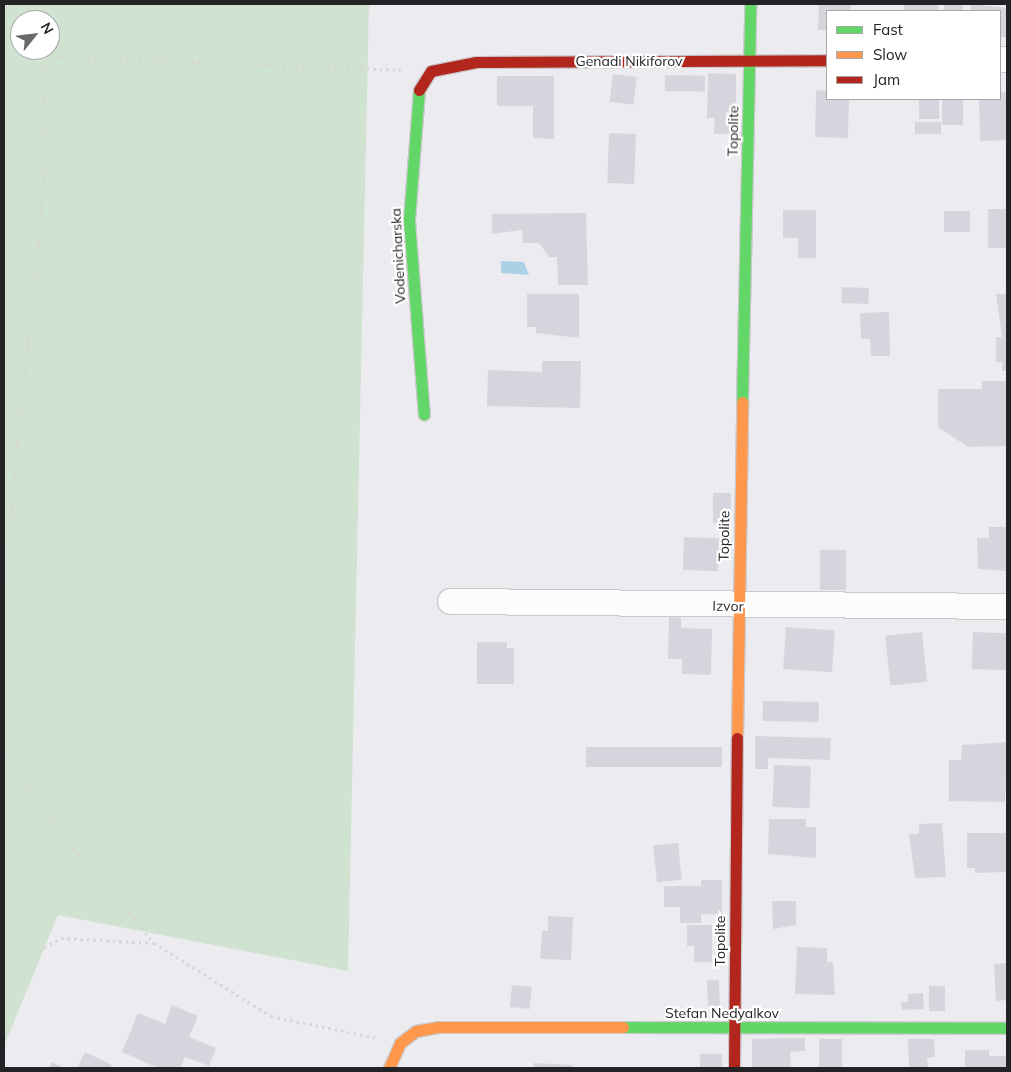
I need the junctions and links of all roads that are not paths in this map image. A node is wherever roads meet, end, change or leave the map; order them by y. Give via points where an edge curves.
1 (750, 4) edge
2 (750, 60) junction
3 (826, 60) edge
4 (431, 71) joint
5 (424, 414) dead end
6 (450, 601) dead end
7 (738, 606) junction
8 (1007, 606) edge
9 (734, 1028) junction
10 (1007, 1028) edge
11 (389, 1068) edge
12 (734, 1068) edge

1 - 2 street, Topolite
2 - 3 street, Genadi Nikiforov
2 - 4 street, Genadi Nikiforov via 476,62
2 - 7 street, Topolite
4 - 5 street, Vodenicharska via 420,83 409,221
6 - 7 street, Izvor
7 - 8 street, Izvor
7 - 9 street, Topolite
9 - 10 street, Stefan Nedyalkov
9 - 11 street, Stefan Nedyalkov via 438,1027 416,1031 400,1043
9 - 12 street, Topolite

